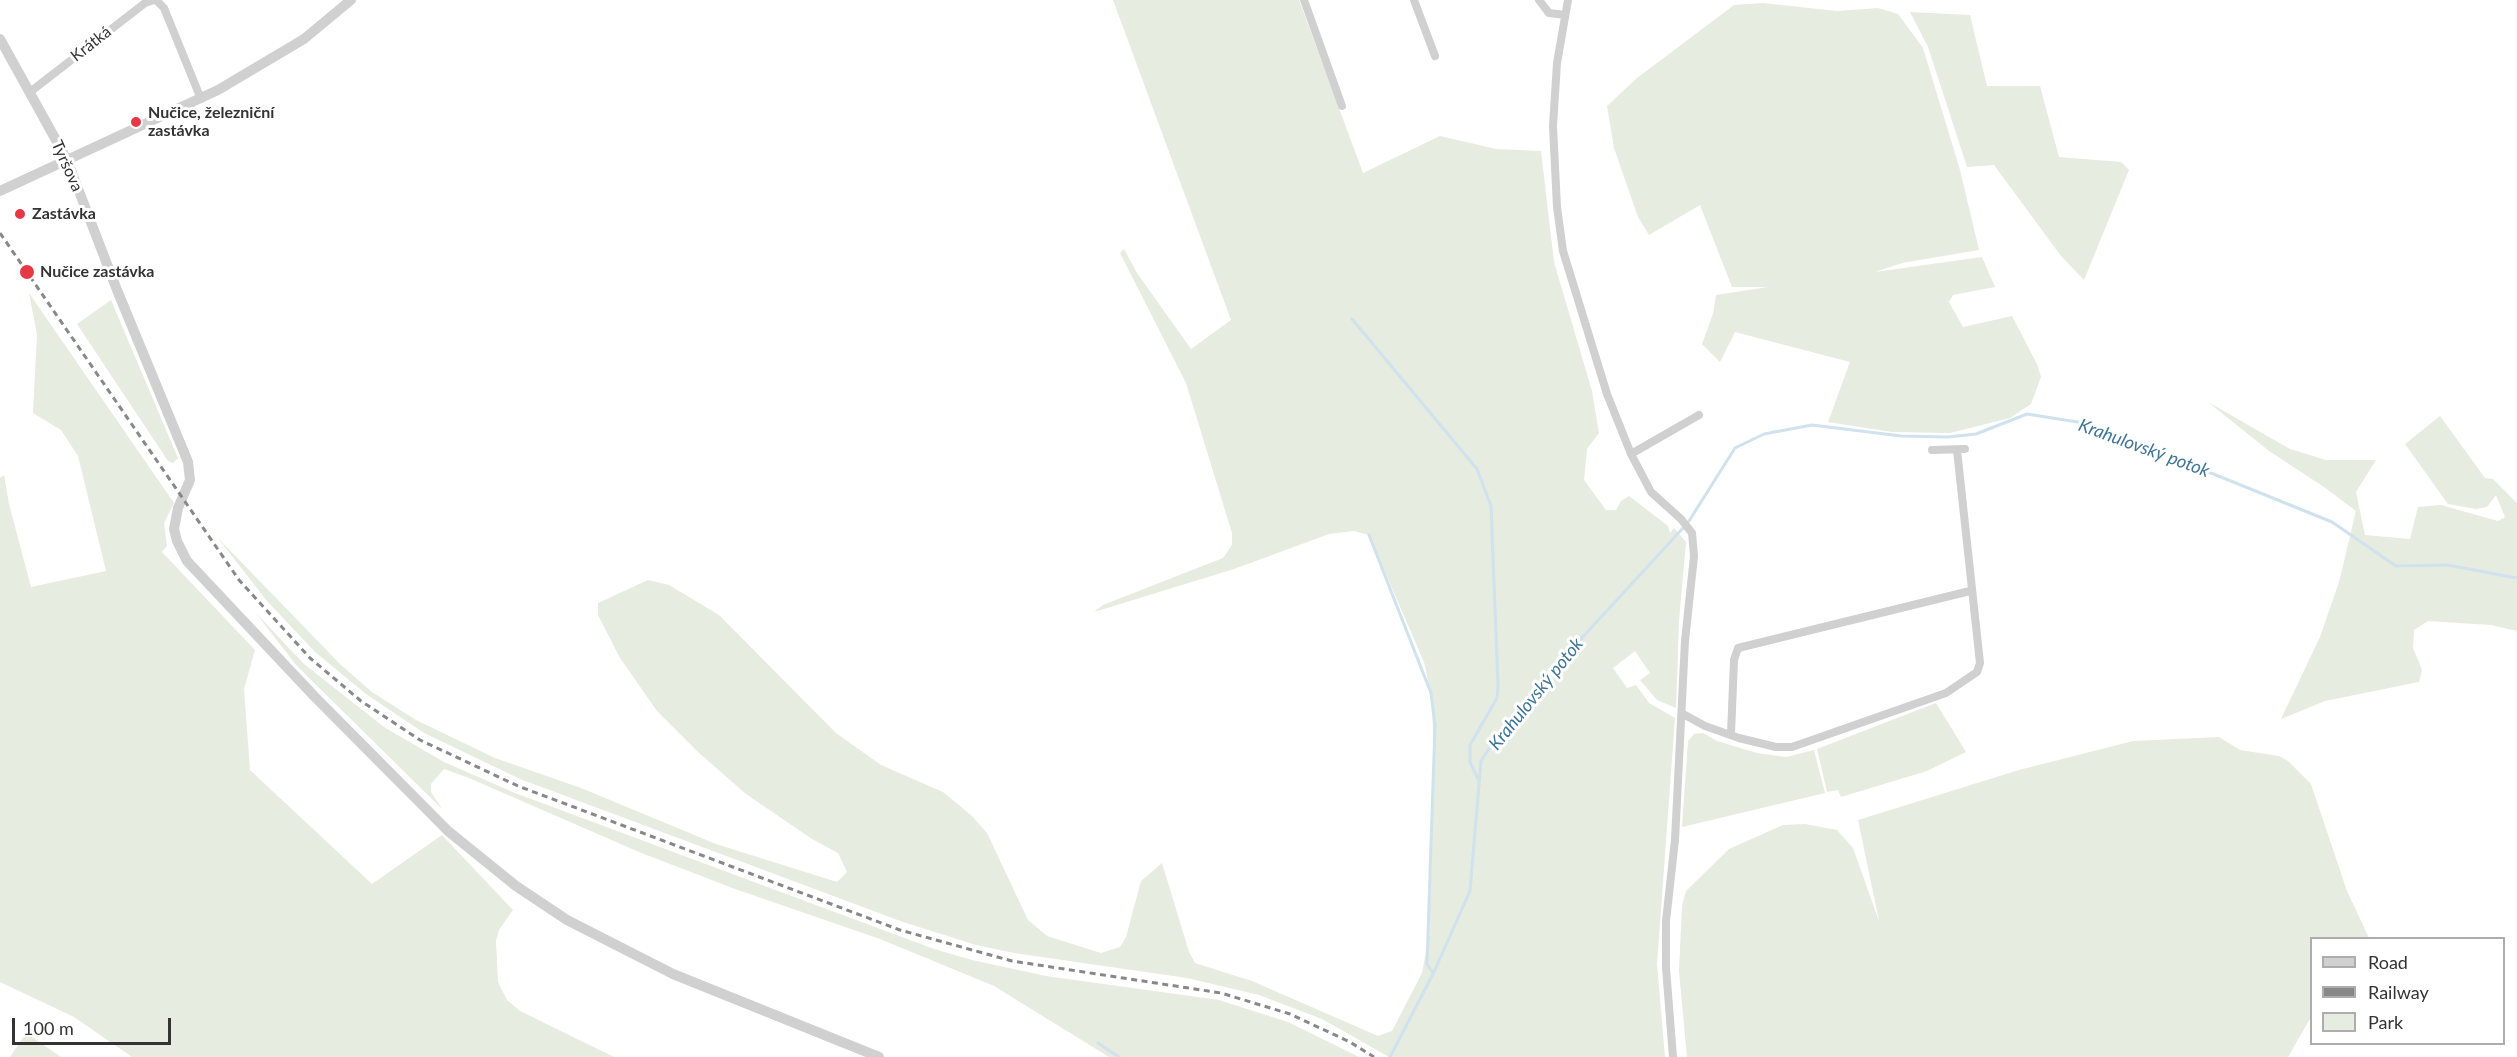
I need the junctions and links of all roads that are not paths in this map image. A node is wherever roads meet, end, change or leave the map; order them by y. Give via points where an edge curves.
1 (155, 0) edge
2 (351, 0) edge
3 (1304, 0) edge
4 (1414, 0) edge
5 (1539, 0) edge
6 (1568, 0) edge
7 (1565, 15) junction
8 (0, 39) edge
9 (1435, 56) dead end
10 (30, 92) junction
11 (201, 99) junction
12 (1342, 106) dead end
13 (67, 160) junction
14 (0, 191) edge
15 (1699, 415) dead end
16 (1932, 450) dead end
17 (1631, 454) junction
18 (1970, 591) junction
19 (1683, 714) junction
20 (1731, 734) junction
21 (879, 1057) edge
22 (1673, 1057) edge

1 - 10 street, Krátká via 145,3
1 - 11 street, Krátká via 164,8
2 - 11 street via 304,39
3 - 12 street
4 - 9 street
5 - 7 street via 1549,13
6 - 7 street
7 - 17 street via 1553,126 1563,251 1607,394
8 - 10 street, Tyršova
10 - 13 street, Tyršova
11 - 13 street
13 - 14 street
13 - 21 street, Tyršova via 190,471 174,529 187,561 448,831 516,886 567,920 673,975
15 - 17 street
16 - 18 street via 1961,450
17 - 19 street via 1651,492 1692,533 1694,556 1685,641
18 - 20 street via 1738,648 1734,660
18 - 20 street via 1980,663 1966,682 1909,707 1792,747 1776,747
19 - 20 street
19 - 22 street via 1666,921

